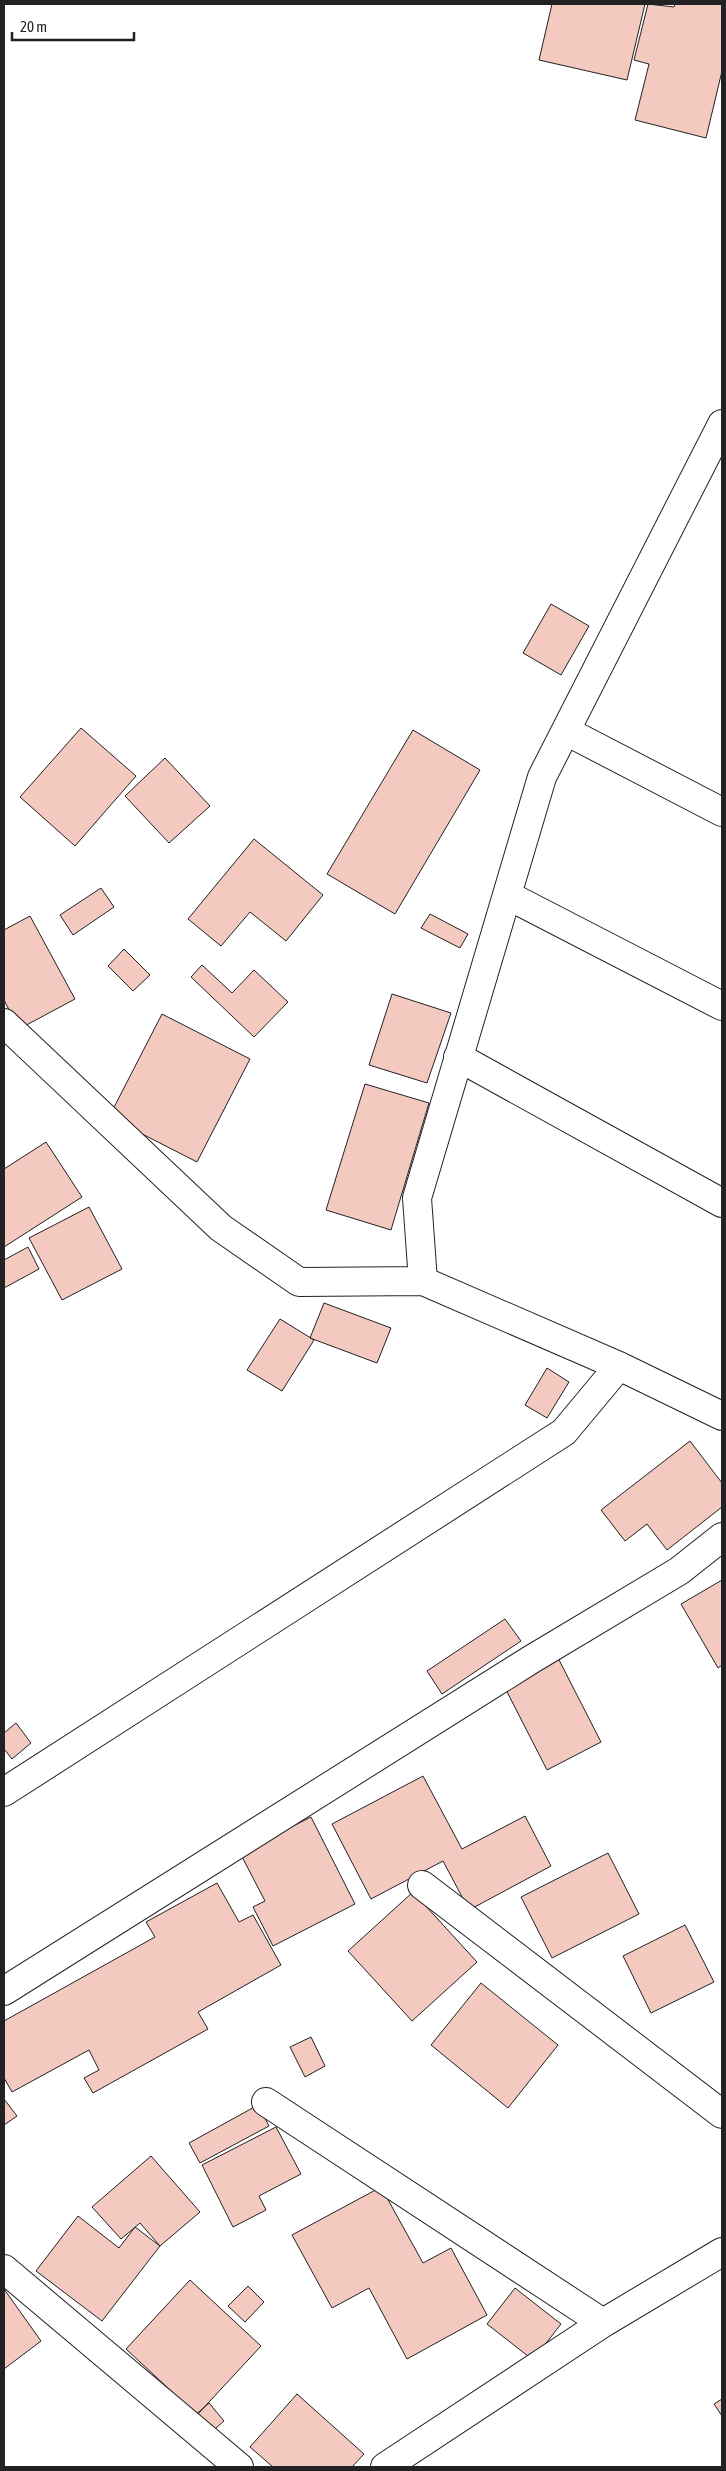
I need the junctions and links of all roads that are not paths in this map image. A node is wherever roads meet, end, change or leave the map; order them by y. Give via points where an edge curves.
1 (722, 424) edge
2 (566, 731) junction
3 (722, 812) edge
4 (507, 895) junction
5 (722, 1006) edge
6 (4, 1023) edge
7 (458, 1057) junction
8 (722, 1202) edge
9 (423, 1281) junction
10 (619, 1366) junction
11 (722, 1416) edge
12 (722, 1537) edge
13 (4, 1792) edge
14 (422, 1885) dead end
15 (4, 1991) edge
16 (266, 2102) dead end
17 (722, 2114) edge
18 (722, 2252) edge
19 (4, 2269) edge
20 (603, 2323) junction
21 (240, 2467) edge
22 (385, 2467) edge

1 - 2 street
2 - 3 street
2 - 4 street via 542,777
4 - 5 street
4 - 7 street
6 - 9 street via 221,1228 299,1282
7 - 8 street
7 - 9 street via 417,1198
9 - 10 street
10 - 11 street
10 - 13 street via 564,1432
12 - 15 street via 679,1571 532,1659
14 - 17 street
16 - 20 street
18 - 20 street
19 - 21 street
20 - 22 street

